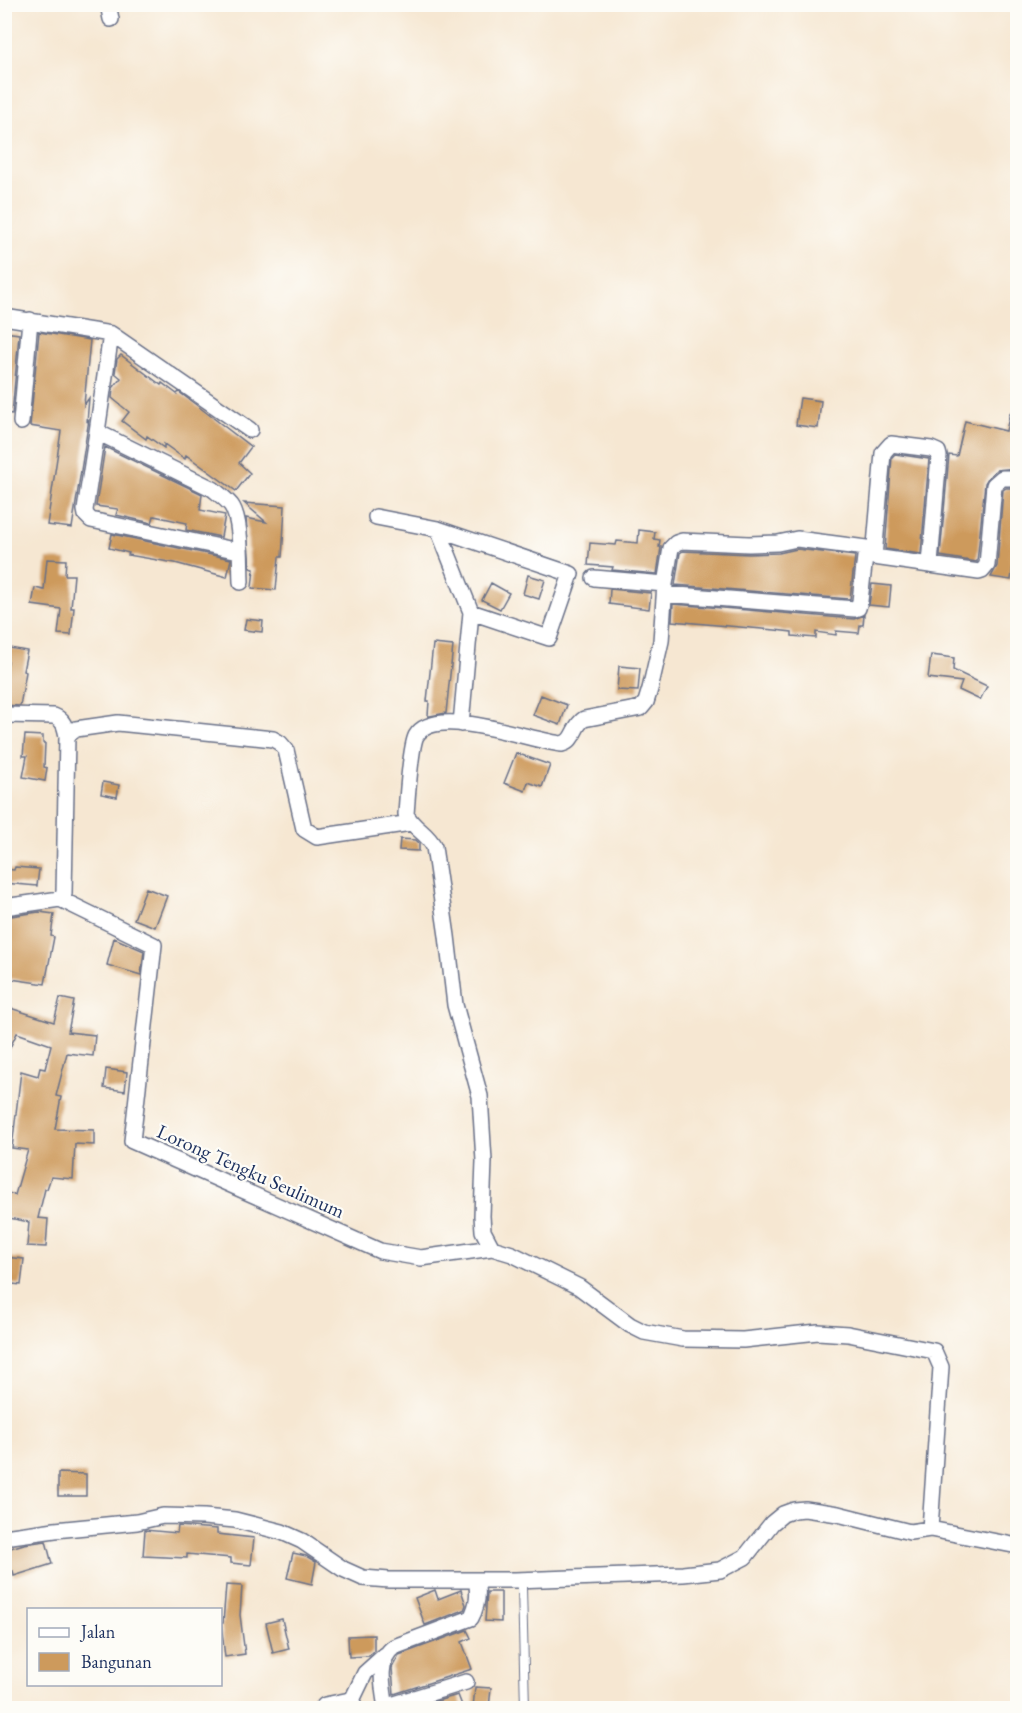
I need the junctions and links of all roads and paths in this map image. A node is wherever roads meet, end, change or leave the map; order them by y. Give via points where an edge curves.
1 (4, 317) edge
2 (30, 320) junction
3 (111, 333) junction
4 (21, 422) dead end
5 (250, 430) dead end
6 (98, 432) junction
7 (1017, 478) edge
8 (376, 517) dead end
9 (438, 529) junction
10 (239, 551) junction
11 (870, 552) junction
12 (930, 564) junction
13 (594, 578) dead end
14 (241, 582) dead end
15 (665, 589) junction
16 (471, 612) junction
17 (4, 715) edge
18 (461, 724) junction
19 (67, 736) junction
20 (411, 823) junction
21 (60, 899) junction
22 (4, 907) edge
23 (483, 1231) junction
24 (492, 1248) junction
25 (469, 1250) junction
26 (930, 1529) junction
27 (4, 1538) edge
28 (1017, 1546) edge
29 (476, 1580) junction
30 (515, 1580) junction
31 (385, 1655) junction
32 (466, 1682) dead end
33 (322, 1708) edge
34 (386, 1708) edge
35 (525, 1708) edge

1 - 2 street
2 - 3 street
2 - 4 street
3 - 5 street
3 - 6 street
6 - 10 street via 223,496 236,518
6 - 10 street via 86,515 92,520
7 - 12 street via 1002,478 994,485 987,565 982,571
8 - 9 street
9 - 16 street
9 - 16 street via 571,574 549,638
10 - 14 street
11 - 12 street
11 - 12 street via 886,448 891,444 932,449 939,456
11 - 15 street via 797,539 749,544 682,541 671,548
11 - 15 street via 855,609
13 - 15 street
15 - 18 street via 661,641 650,689 641,708 584,719 572,738 562,744
16 - 18 street
17 - 19 street via 54,716 64,723
18 - 20 street via 429,727 416,736 406,814
19 - 20 street via 76,729 118,723 273,739 285,750 308,833 317,837
19 - 21 street via 64,894
20 - 23 street via 429,837 434,848 455,1005 480,1096
21 - 22 street
21 - 25 street, Lorong Tengku Seulimum via 154,945 132,1141 380,1251 422,1258
23 - 24 street
23 - 25 street
24 - 25 street, Lorong Tengku Seulimum
24 - 26 street via 579,1287 644,1332 683,1339 743,1340 818,1332 934,1351 942,1367
26 - 28 street
26 - 30 street via 910,1532 838,1514 794,1510 772,1522 745,1557 720,1570
27 - 29 street via 163,1516 204,1517 236,1520 282,1532 363,1578
29 - 30 street
29 - 31 street via 477,1606 471,1618 394,1647
30 - 35 lane via 522,1587
31 - 33 street via 365,1673 353,1698
31 - 34 street
32 - 34 street

